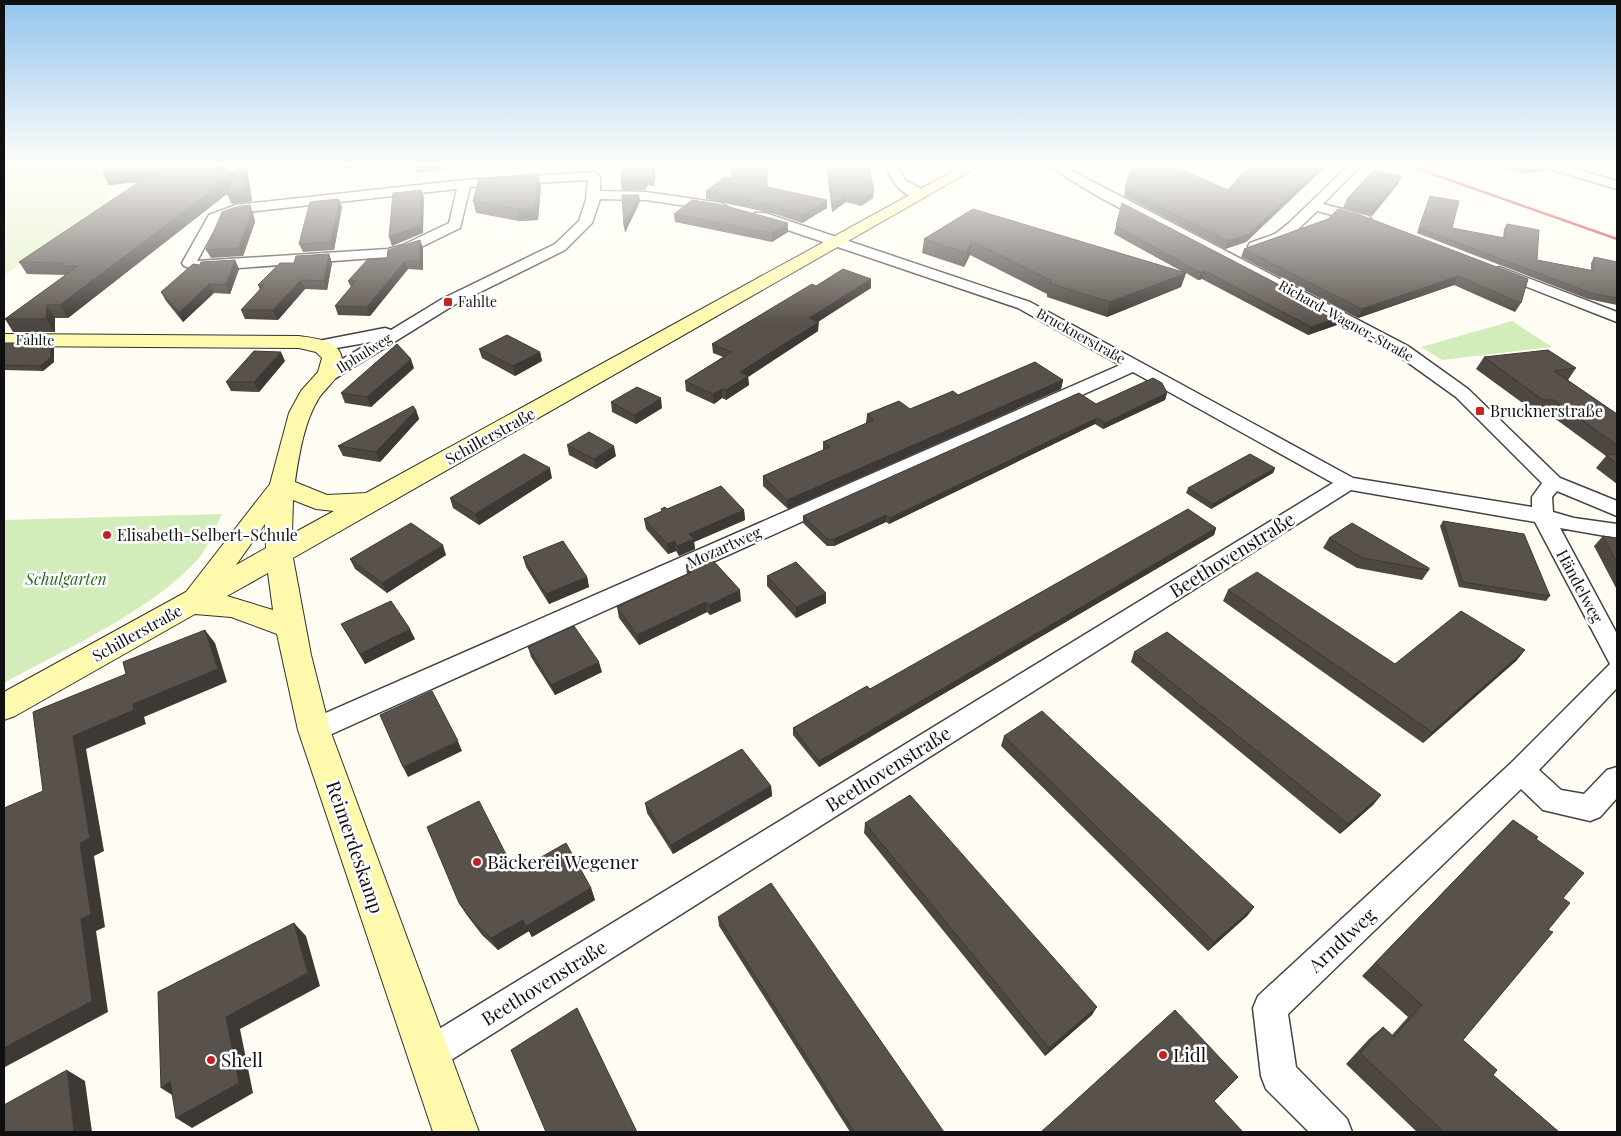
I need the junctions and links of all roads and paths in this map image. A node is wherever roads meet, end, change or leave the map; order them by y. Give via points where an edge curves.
1 (216, 217) edge
2 (457, 217) edge
3 (587, 217) edge
4 (761, 217) edge
5 (879, 217) edge
6 (1149, 217) edge
7 (1302, 217) edge
8 (1353, 217) edge
9 (1378, 224) edge
10 (837, 241) junction
11 (1226, 256) junction
12 (1484, 265) edge
13 (1617, 317) edge
14 (403, 328) junction
15 (4, 340) edge
16 (319, 346) junction
17 (1134, 365) junction
18 (325, 377) junction
19 (1553, 482) junction
20 (1348, 483) junction
21 (281, 486) junction
22 (376, 500) junction
23 (1617, 509) edge
24 (1543, 516) junction
25 (1617, 531) edge
26 (278, 555) junction
27 (192, 603) junction
28 (290, 628) junction
29 (1617, 656) edge
30 (1617, 672) edge
31 (4, 707) edge
32 (314, 730) junction
33 (1521, 771) junction
34 (1617, 780) edge
35 (428, 1055) junction
36 (456, 1132) edge
37 (1334, 1132) edge

1 - 2 street via 189,262 198,267 388,253 408,248 455,225
3 - 14 street, Ilphulweg via 585,223 560,247
4 - 10 street, Brucknerstraße
5 - 10 main road, Schillerstraße
6 - 11 street, Richard-Wagner-Straße
7 - 11 street via 1280,237
8 - 9 street
10 - 17 street, Brucknerstraße via 1024,305
10 - 22 main road, Schillerstraße
11 - 19 street, Richard-Wagner-Straße via 1402,350 1462,393
12 - 13 street
14 - 16 street, Ilphulweg via 359,340
14 - 18 street, Ilphulweg
15 - 16 main road, Fahlte via 266,341
16 - 18 main road via 332,358
17 - 20 street, Brucknerstraße
17 - 32 street, Mozartweg
18 - 21 main road via 303,406
19 - 23 street, Richard-Wagner-Straße
19 - 24 street via 1542,497
20 - 24 street, Brucknerstraße
20 - 35 street, Beethovenstraße
21 - 22 main road via 326,504
21 - 26 main road
21 - 27 main road
22 - 26 main road, Schillerstraße
24 - 25 street, Brucknerstraße via 1573,525
24 - 29 street, Händelweg
26 - 27 main road, Schillerstraße
26 - 28 main road, Reimerdeskamp
27 - 28 main road via 234,607
27 - 31 main road, Schillerstraße
28 - 32 main road, Reimerdeskamp via 302,691
30 - 33 street, Arndtweg
32 - 35 main road, Reimerdeskamp
33 - 34 street via 1553,801 1590,808
33 - 37 street, Arndtweg via 1270,1008 1279,1076
35 - 36 main road, Reimerdeskamp

